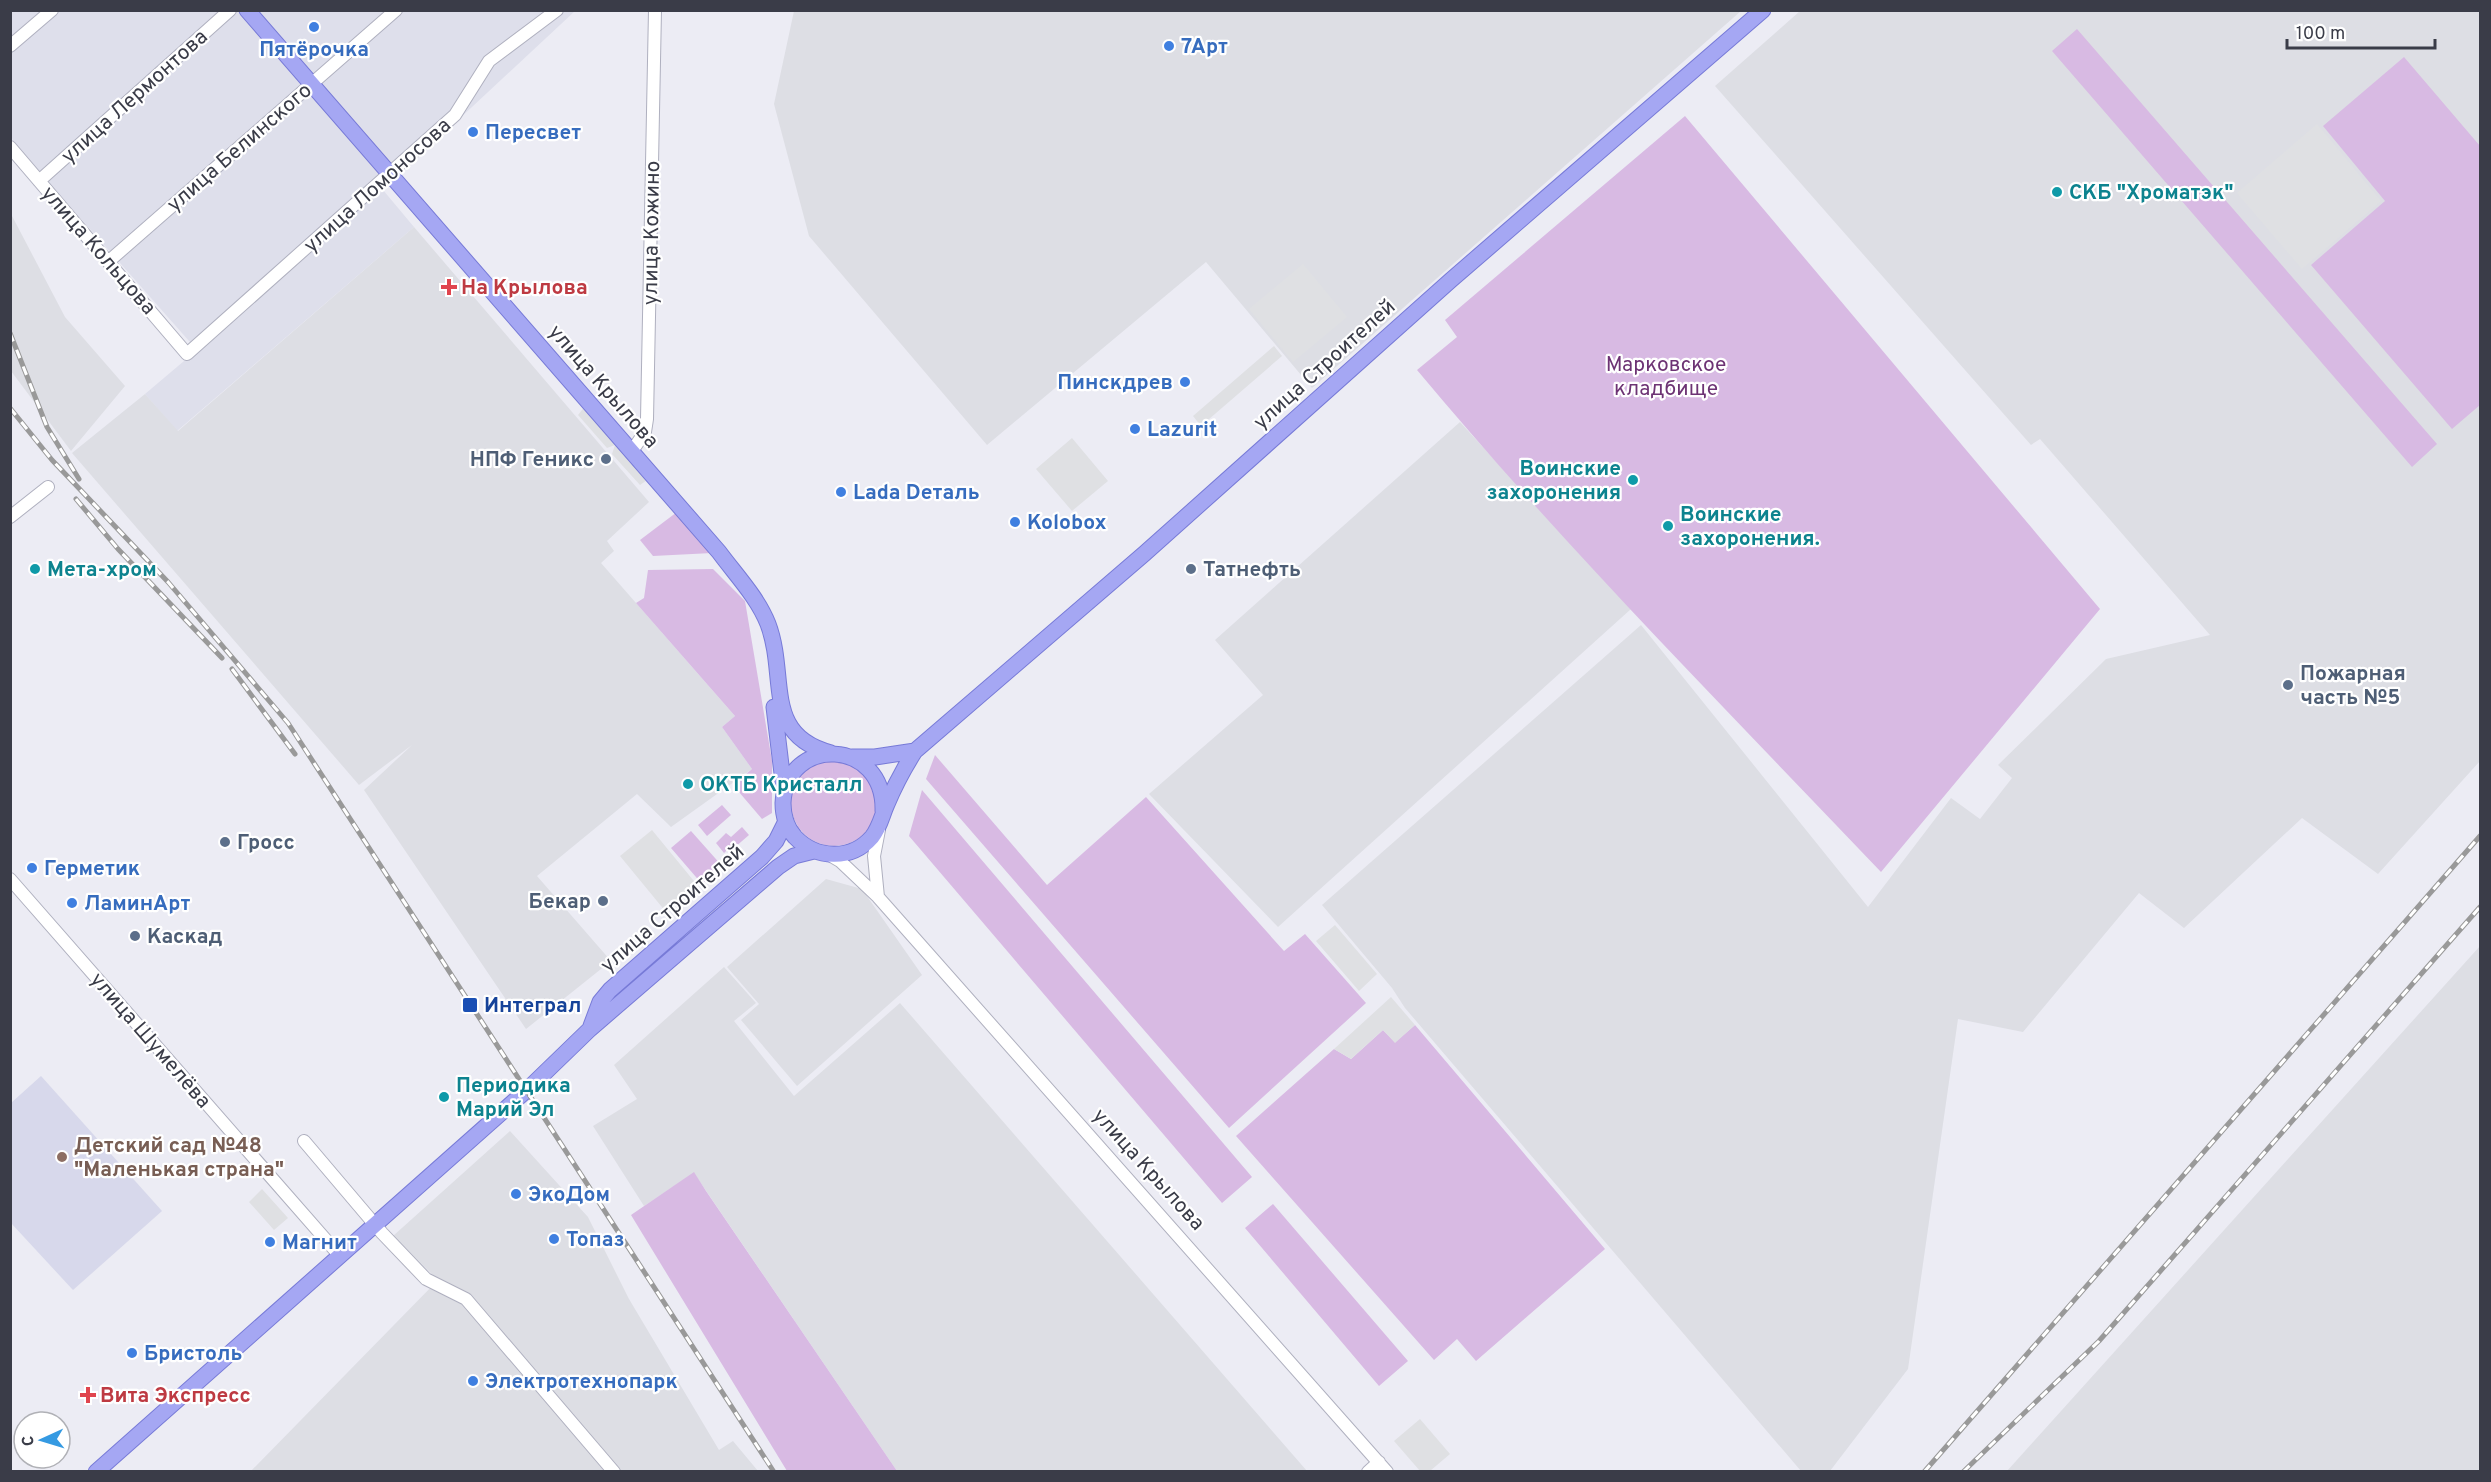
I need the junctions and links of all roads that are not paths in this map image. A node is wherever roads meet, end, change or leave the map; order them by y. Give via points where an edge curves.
1 (52, 10) edge
2 (230, 10) edge
3 (247, 10) edge
4 (396, 10) edge
5 (557, 10) edge
6 (655, 10) edge
7 (1763, 10) edge
8 (10, 46) edge
9 (311, 83) junction
10 (10, 147) edge
11 (390, 174) junction
12 (39, 181) junction
13 (109, 261) junction
14 (187, 354) joint
15 (632, 451) junction
16 (48, 487) dead end
17 (10, 517) edge
18 (757, 603) junction
19 (915, 751) junction
20 (831, 753) junction
21 (852, 757) junction
22 (784, 791) junction
23 (882, 817) junction
24 (786, 821) junction
25 (821, 853) junction
26 (10, 879) edge
27 (878, 897) junction
28 (590, 1029) junction
29 (304, 1141) dead end
30 (375, 1224) junction
31 (340, 1256) junction
32 (1383, 1467) edge
33 (96, 1472) edge
34 (614, 1472) edge
35 (1368, 1472) edge

1 - 8 street
2 - 12 street, улица Лермонтова
3 - 9 main road, улица Крылова
4 - 9 street, улица Белинского
5 - 11 street, улица Ломоносова via 489,61 455,115
6 - 15 street, улица Кожино via 647,420 645,432
7 - 19 main road, улица Строителей
9 - 11 main road, улица Крылова
9 - 13 street, улица Белинского
10 - 12 street, улица Кольцова
11 - 14 street, улица Ломоносова
11 - 15 main road, улица Крылова
12 - 13 street, улица Кольцова
13 - 14 street, улица Кольцова
15 - 18 main road, улица Крылова via 719,552
16 - 17 street
18 - 20 main road, улица Крылова via 773,644 789,727 808,745
18 - 22 main road, улица Крылова
19 - 21 main road
19 - 23 main road, улица Строителей
20 - 21 main road
20 - 22 main road via 803,763
21 - 23 main road via 874,773 880,785
22 - 24 main road
23 - 25 main road, улица Строителей via 872,837 860,847 844,854
23 - 27 street via 874,856
24 - 25 main road via 802,844
24 - 28 main road, улица Строителей via 762,857 610,990 600,1002
25 - 27 street, улица Крылова via 840,861
25 - 28 main road, улица Строителей via 794,856 778,867
26 - 31 street, улица Шумелёва
27 - 32 street, улица Крылова
28 - 30 main road, улица Строителей
29 - 30 street
30 - 31 main road, улица Строителей
30 - 34 street via 426,1279 466,1299
31 - 33 main road, улица Строителей
32 - 35 street

